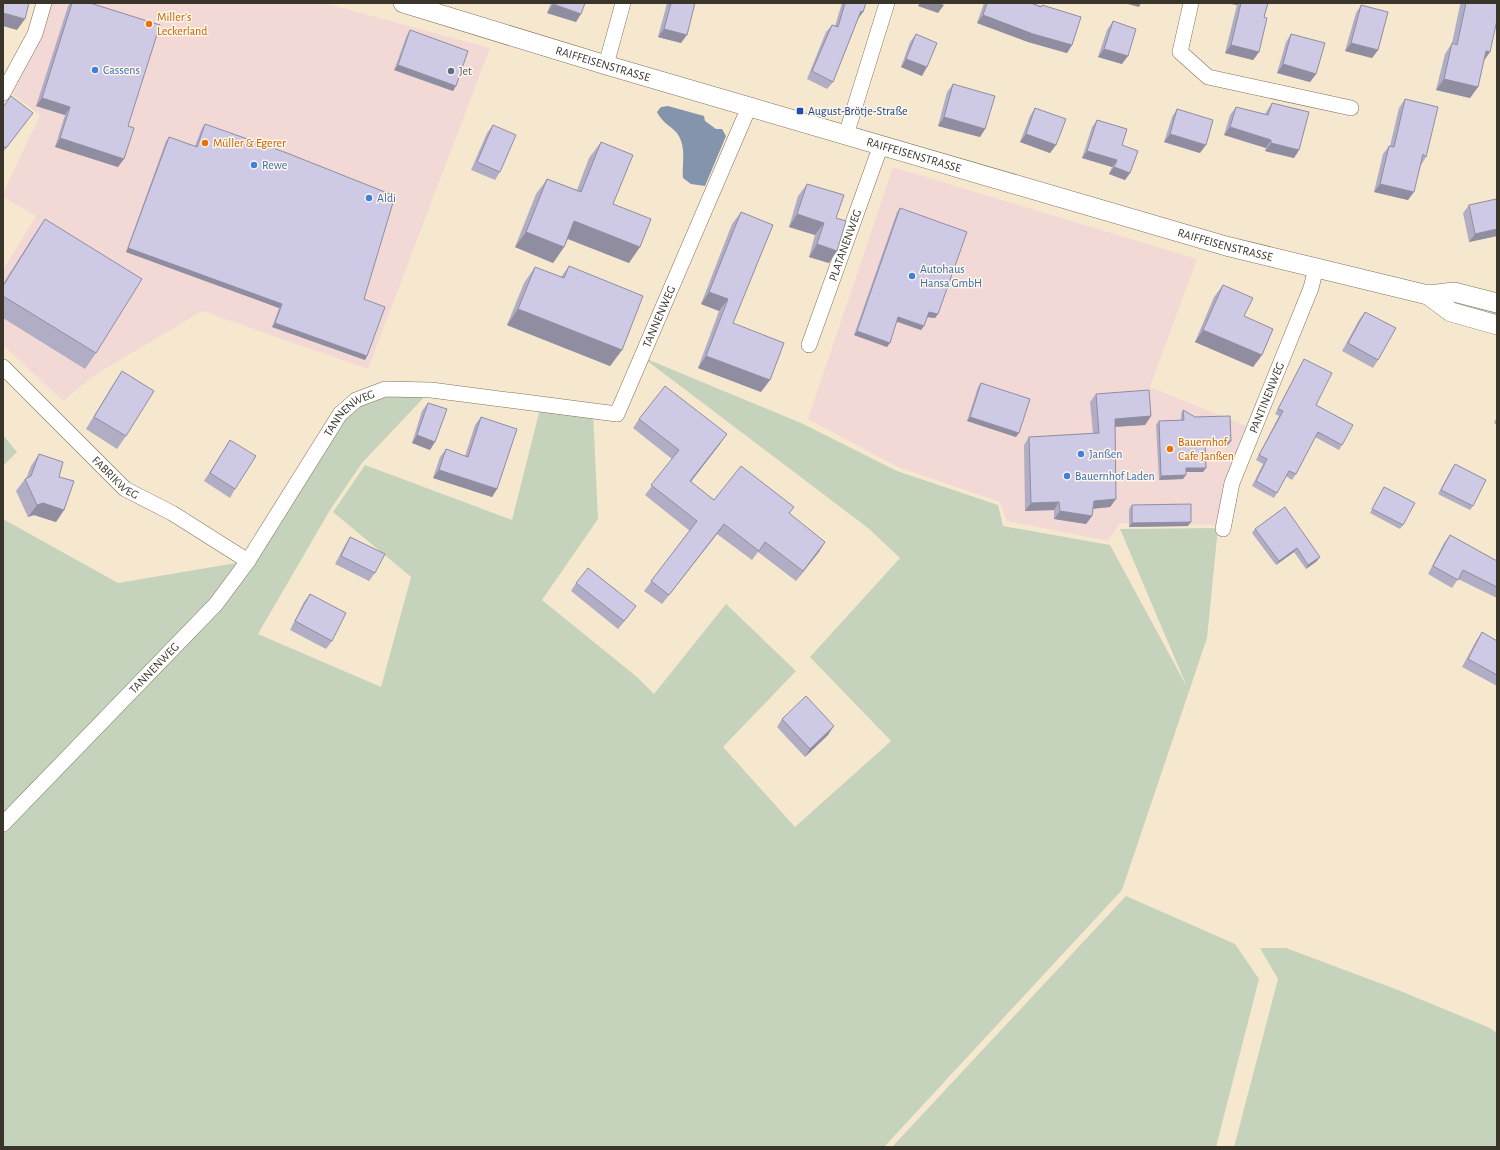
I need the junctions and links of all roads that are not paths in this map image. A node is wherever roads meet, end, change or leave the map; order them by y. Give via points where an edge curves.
1 (44, 3) edge
2 (403, 3) edge
3 (624, 3) edge
4 (887, 3) edge
5 (1190, 3) edge
6 (606, 65) junction
7 (3, 93) edge
8 (749, 107) junction
9 (1351, 108) dead end
10 (846, 135) junction
11 (882, 145) junction
12 (1316, 268) junction
13 (1428, 295) junction
14 (1497, 303) edge
15 (1497, 325) edge
16 (809, 345) dead end
17 (3, 367) edge
18 (1223, 529) dead end
19 (248, 561) junction
20 (3, 824) edge

1 - 7 street via 35,34
2 - 6 street, RAIFFEISENSTRASSE
3 - 6 street
4 - 10 street
5 - 9 street via 1180,52 1208,77
6 - 8 street, RAIFFEISENSTRASSE
8 - 10 street, RAIFFEISENSTRASSE
8 - 19 street, TANNENWEG via 617,414 431,390 385,388 373,392 356,400 340,414
10 - 11 street, RAIFFEISENSTRASSE
11 - 12 street, RAIFFEISENSTRASSE via 1226,246
11 - 16 street, PLATANENWEG
12 - 13 street, RAIFFEISENSTRASSE
12 - 18 street, PANTINENWEG via 1311,288 1232,483
13 - 14 street, RAIFFEISENSTRASSE via 1454,292
13 - 15 street, RAIFFEISENSTRASSE via 1450,312
17 - 19 street, FABRIKWEG via 125,489 172,513
19 - 20 street, TANNENWEG via 216,604

